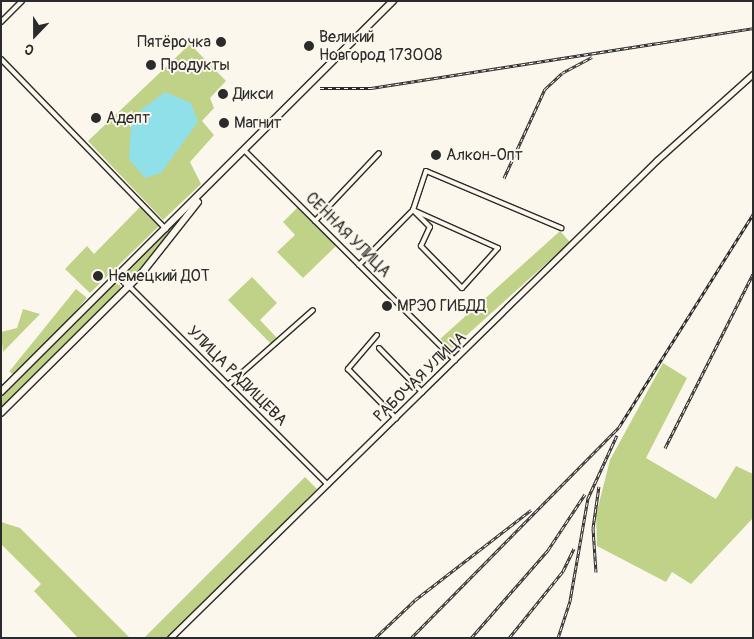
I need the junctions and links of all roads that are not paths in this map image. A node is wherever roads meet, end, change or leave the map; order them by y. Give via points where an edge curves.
1 (22, 1) edge
2 (394, 1) edge
3 (1, 22) edge
4 (1, 59) edge
5 (753, 74) edge
6 (244, 150) junction
7 (379, 153) dead end
8 (206, 190) junction
9 (413, 210) junction
10 (315, 221) junction
11 (561, 228) dead end
12 (166, 229) junction
13 (360, 265) junction
14 (118, 275) junction
15 (129, 286) junction
16 (313, 310) dead end
17 (376, 335) dead end
18 (379, 348) dead end
19 (455, 360) junction
20 (228, 385) junction
21 (1, 392) edge
22 (422, 392) junction
23 (1, 413) edge
24 (396, 418) junction
25 (328, 485) junction
26 (170, 638) edge

1 - 3 street
2 - 6 main road
4 - 12 street
5 - 19 main road, РАБОЧАЯ УЛИЦА via 678,140
6 - 8 main road
6 - 10 street, СЕННАЯ УЛИЦА
7 - 10 street
8 - 12 main road
8 - 15 main road
9 - 9 street via 430,227 421,246 462,288 498,248
9 - 11 street via 426,171
9 - 13 street
10 - 13 street, СЕННАЯ УЛИЦА
12 - 14 main road
13 - 19 street, СЕННАЯ УЛИЦА
14 - 15 main road
14 - 21 main road
15 - 20 street, УЛИЦА РАДИЩЕВА
15 - 23 main road
16 - 20 street
17 - 24 street via 348,369
18 - 22 street
19 - 22 main road, РАБОЧАЯ УЛИЦА
20 - 25 street, УЛИЦА РАДИЩЕВА
22 - 24 main road, РАБОЧАЯ УЛИЦА
24 - 25 main road, РАБОЧАЯ УЛИЦА
25 - 26 main road, РАБОЧАЯ УЛИЦА

